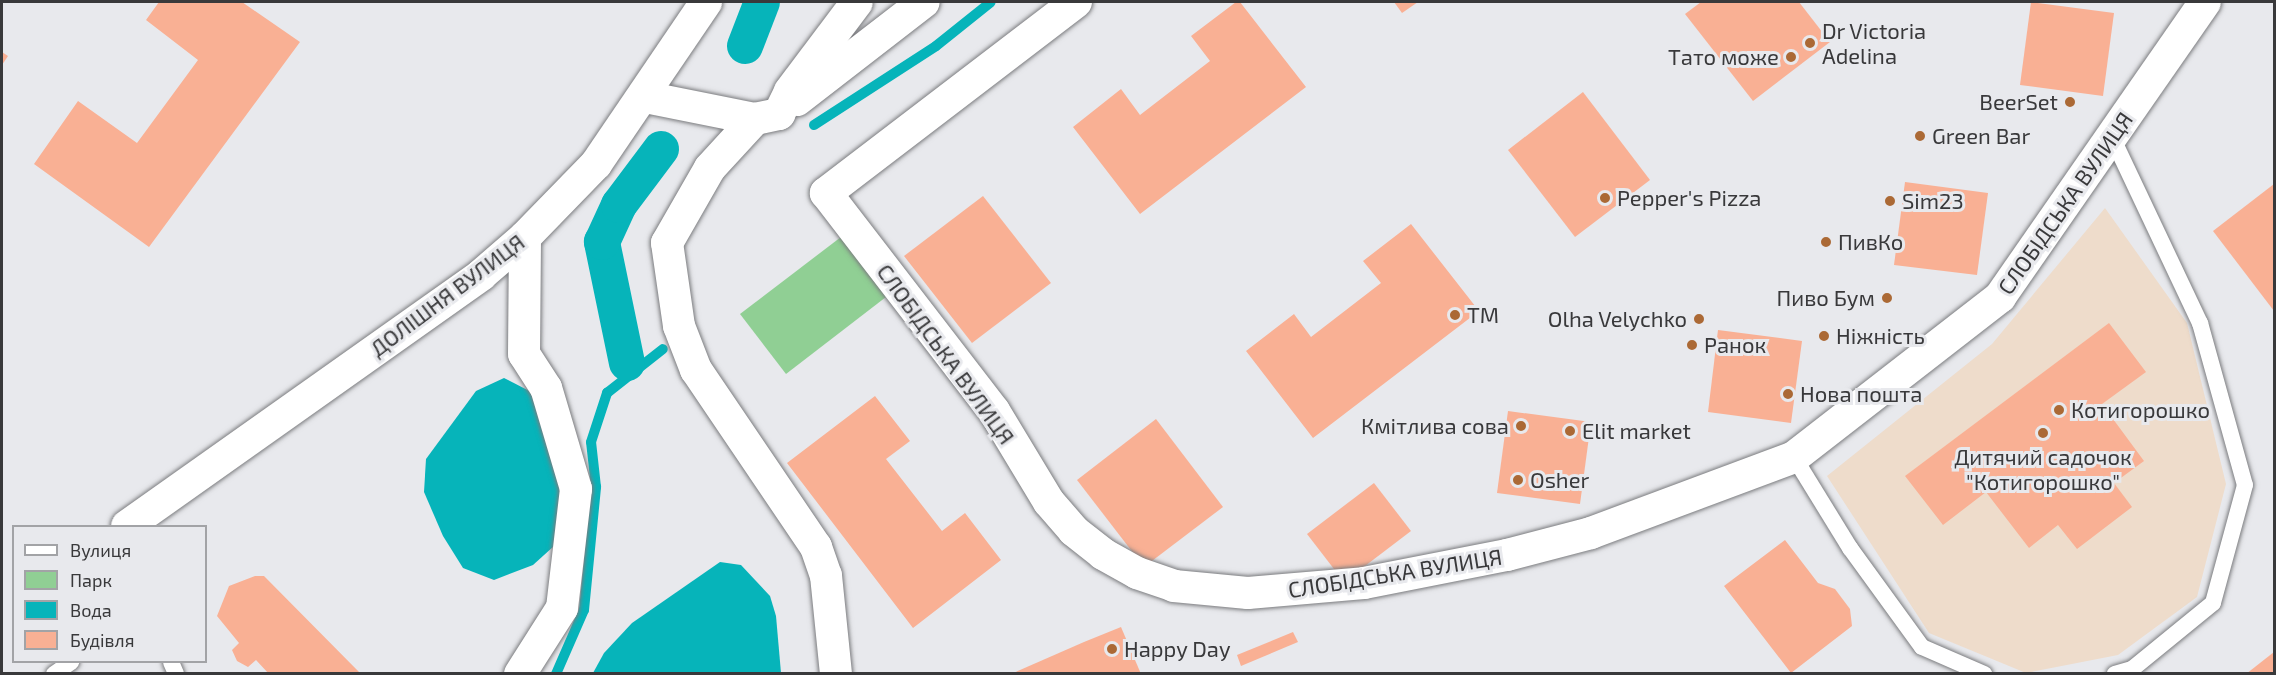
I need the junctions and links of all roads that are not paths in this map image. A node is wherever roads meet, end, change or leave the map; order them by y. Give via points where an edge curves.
1 (706, 2) edge
2 (857, 2) edge
3 (924, 2) edge
4 (1076, 2) edge
5 (2205, 2) edge
6 (645, 97) junction
7 (767, 117) junction
8 (2112, 137) junction
9 (525, 237) junction
10 (1794, 457) junction
11 (128, 525) edge
12 (70, 663) edge
13 (54, 674) edge
14 (520, 674) edge
15 (836, 674) edge
16 (1984, 674) edge
17 (2115, 674) edge

1 - 6 street, ДОЛІШНЯ ВУЛИЦЯ
2 - 7 street
3 - 7 street
4 - 10 street, СЛОБІДСЬКА ВУЛИЦЯ via 826,193 994,411 1048,502 1103,555 1137,573 1210,593 1287,592 1364,583 1448,569 1590,533
5 - 8 street, СЛОБІДСЬКА ВУЛИЦЯ
6 - 7 street
6 - 9 street, ДОЛІШНЯ ВУЛИЦЯ via 596,164
7 - 15 street via 710,168 667,243 679,326 696,370 816,547 826,576
8 - 10 street, СЛОБІДСЬКА ВУЛИЦЯ via 2000,297
8 - 17 lane via 2200,323 2245,485 2213,603 2132,669
9 - 11 street, ДОЛІШНЯ ВУЛИЦЯ via 481,275
9 - 14 street via 524,354 546,388 576,489 562,608
10 - 16 lane via 1850,548 1922,647
12 - 13 lane

